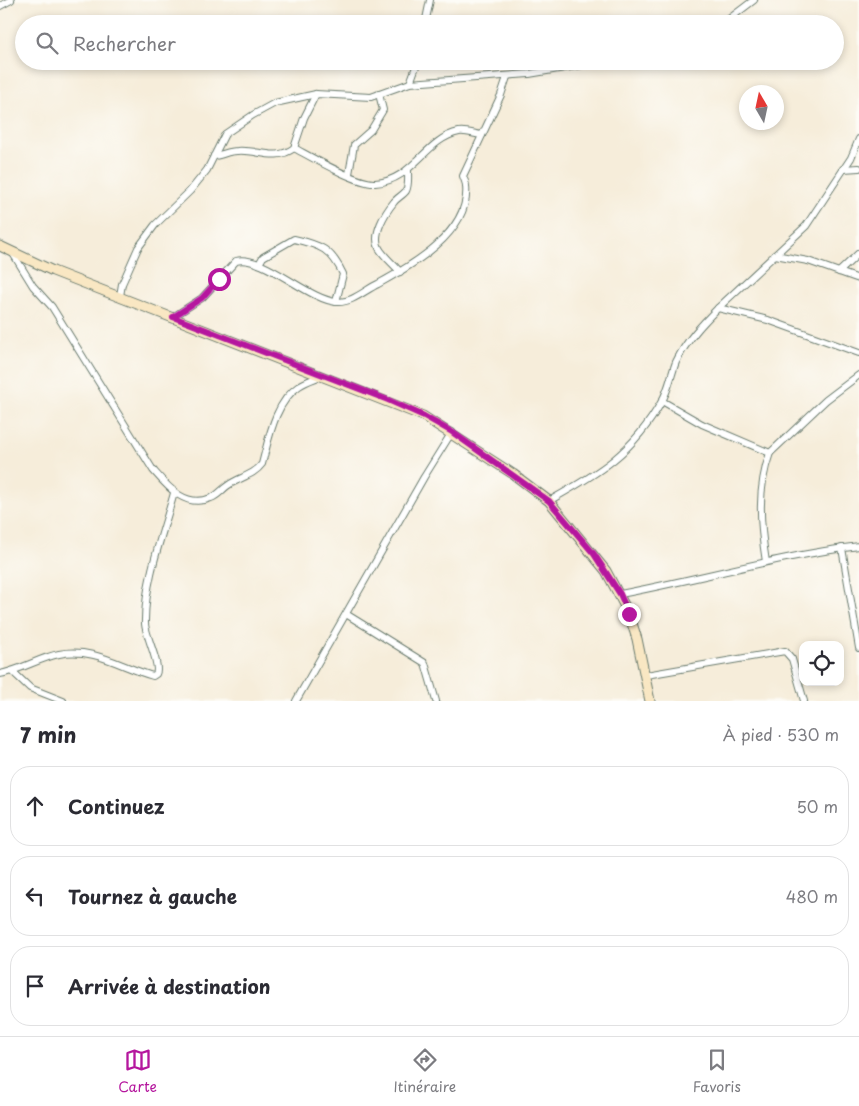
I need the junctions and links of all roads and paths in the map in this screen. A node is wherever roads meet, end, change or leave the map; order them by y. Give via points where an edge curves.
1 (11, 0) edge
2 (430, 0) edge
3 (754, 0) edge
4 (0, 6) edge
5 (427, 15) edge
6 (735, 15) edge
7 (415, 70) edge
8 (550, 70) edge
9 (507, 77) junction
10 (410, 83) junction
11 (316, 94) junction
12 (379, 94) junction
13 (482, 135) junction
14 (859, 139) edge
15 (294, 148) junction
16 (214, 156) junction
17 (859, 168) edge
18 (843, 169) junction
19 (408, 171) junction
20 (349, 174) junction
21 (0, 246) edge
22 (12, 252) junction
23 (859, 253) edge
24 (775, 255) junction
25 (259, 264) junction
26 (400, 272) junction
27 (839, 272) junction
28 (859, 279) edge
29 (120, 296) junction
30 (336, 302) junction
31 (718, 308) junction
32 (173, 317) junction
33 (859, 353) edge
34 (859, 375) edge
35 (321, 376) junction
36 (662, 401) junction
37 (452, 432) junction
38 (770, 453) junction
39 (174, 493) junction
40 (549, 501) junction
41 (859, 546) edge
42 (842, 548) junction
43 (766, 562) junction
44 (620, 594) junction
45 (346, 614) junction
46 (859, 648) edge
47 (12, 671) junction
48 (0, 674) edge
49 (646, 675) junction
50 (63, 701) edge
51 (296, 701) edge
52 (436, 701) edge
53 (650, 701) edge
54 (804, 701) edge

1 - 4 street
2 - 5 street
3 - 6 street
7 - 10 street
8 - 9 street
9 - 10 street
9 - 13 street
10 - 12 street
11 - 12 street via 371,97
11 - 15 street
11 - 16 street via 275,103 253,115 225,134
12 - 20 street via 382,110 371,130 354,145
13 - 19 street via 451,134 422,155
13 - 26 street via 463,176 466,186 464,203 454,224 429,254
14 - 18 street
15 - 16 street via 279,156 235,151
15 - 20 street
16 - 29 street via 190,191 155,225 138,248
17 - 18 street
18 - 24 street via 806,226
19 - 20 street via 376,183
19 - 26 street via 405,191 385,216 376,242
21 - 22 street
22 - 29 street
22 - 39 street via 33,286 52,307 152,470
23 - 27 street
24 - 27 street via 808,261
24 - 31 street
25 - 30 street
25 - 30 street via 264,257 294,239 324,248 333,256 343,274
25 - 32 street via 249,260 236,261 202,298
26 - 30 street via 351,300
27 - 28 street
29 - 32 street
31 - 33 street via 768,320
31 - 36 street via 696,331 683,351
32 - 35 street
34 - 38 street via 826,400
35 - 37 street via 388,400
35 - 39 street via 300,385 286,399 274,420 262,464 254,472 208,499 184,498
36 - 38 street via 702,424
36 - 40 street via 632,446 612,463
37 - 40 street
37 - 45 street
38 - 43 street via 763,473 760,508
39 - 47 street via 145,606 146,633 157,665 156,674 140,672 86,652 58,654
40 - 44 street via 594,554
41 - 42 street
42 - 43 street
42 - 46 street
43 - 44 street via 682,583
44 - 49 street
45 - 51 street
45 - 52 street via 425,663
47 - 48 street
47 - 50 street via 30,688
49 - 53 street
49 - 54 street via 785,651 792,658

